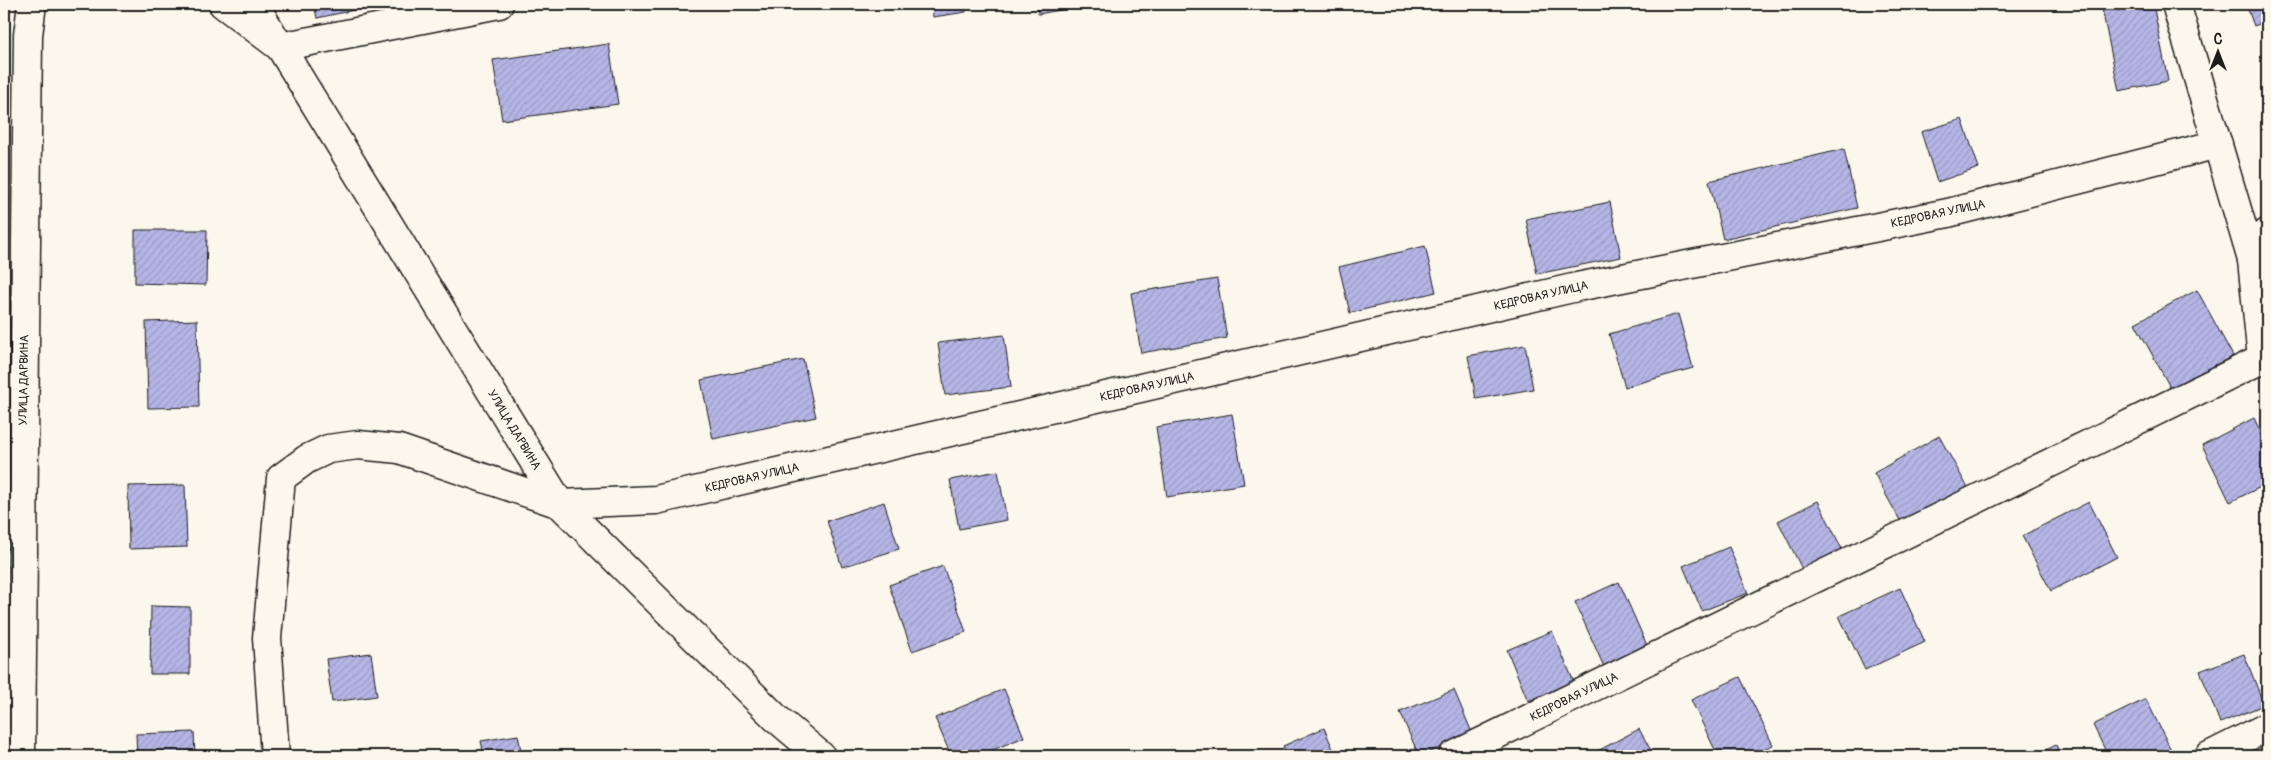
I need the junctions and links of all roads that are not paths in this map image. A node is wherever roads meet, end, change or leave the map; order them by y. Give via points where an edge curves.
1 (32, 4) edge
2 (223, 4) edge
3 (254, 4) edge
4 (499, 4) edge
5 (2176, 4) edge
6 (280, 47) junction
7 (2218, 144) junction
8 (2267, 232) edge
9 (2252, 260) junction
10 (560, 504) junction
11 (2267, 727) edge
12 (21, 756) edge
13 (276, 756) edge
14 (820, 756) edge
15 (1453, 756) edge
16 (2209, 756) edge

1 - 12 street, УЛИЦА ДАРВИНА via 28,35
2 - 6 street, УЛИЦА ДАРВИНА
3 - 6 street, УЛИЦА ДАРВИНА
4 - 6 street
5 - 7 street
6 - 10 street, УЛИЦА ДАРВИНА
7 - 9 street, КЕДРОВАЯ УЛИЦА
7 - 10 street, КЕДРОВАЯ УЛИЦА via 1948,213 1578,287 656,500
8 - 9 street
9 - 15 street, КЕДРОВАЯ УЛИЦА via 2262,359
10 - 13 street via 399,449 358,445 328,449 281,478 267,638
10 - 14 street, УЛИЦА ДАРВИНА via 776,718
11 - 16 street

